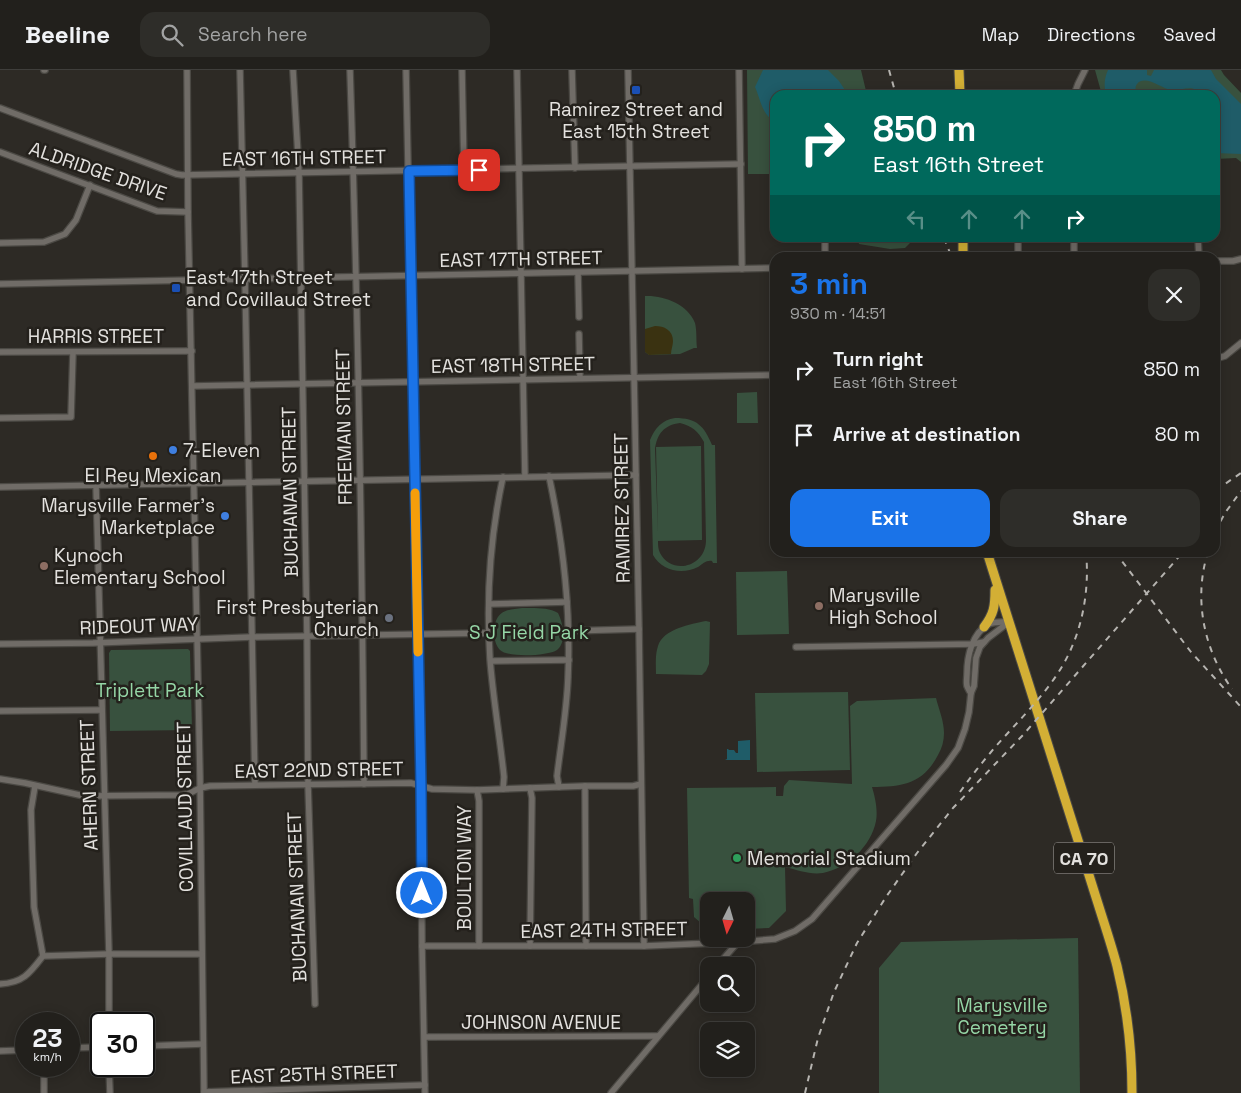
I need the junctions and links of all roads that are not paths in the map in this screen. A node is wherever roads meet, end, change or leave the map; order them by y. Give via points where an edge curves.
1 (187, 70) edge
2 (240, 70) edge
3 (293, 70) edge
4 (350, 70) edge
5 (406, 70) edge
6 (462, 70) edge
7 (517, 70) edge
8 (572, 70) edge
9 (628, 70) edge
10 (739, 70) edge
11 (959, 70) edge
12 (1085, 70) edge
13 (960, 90) edge
14 (1076, 90) edge
15 (0, 108) edge
16 (0, 152) edge
17 (741, 164) junction
18 (630, 166) junction
19 (574, 168) junction
20 (519, 169) junction
21 (464, 170) junction
22 (409, 171) junction
23 (354, 172) junction
24 (299, 173) junction
25 (243, 174) junction
26 (188, 175) junction
27 (90, 185) junction
28 (188, 212) junction
29 (0, 243) edge
30 (1241, 259) edge
31 (1220, 261) edge
32 (770, 268) edge
33 (742, 269) junction
34 (632, 272) junction
35 (578, 273) junction
36 (522, 274) junction
37 (410, 276) junction
38 (356, 277) junction
39 (300, 279) junction
40 (190, 280) junction
41 (246, 280) junction
42 (0, 284) edge
43 (579, 317) dead end
44 (579, 334) dead end
45 (1241, 343) edge
46 (192, 351) junction
47 (0, 352) edge
48 (73, 352) junction
49 (1220, 358) edge
50 (770, 374) edge
51 (634, 377) junction
52 (580, 378) junction
53 (524, 379) junction
54 (413, 382) junction
55 (358, 383) junction
56 (302, 384) junction
57 (247, 385) junction
58 (192, 386) junction
59 (0, 418) edge
60 (636, 475) junction
61 (549, 476) junction
62 (503, 477) junction
63 (525, 477) junction
64 (415, 479) junction
65 (360, 480) junction
66 (305, 482) junction
67 (194, 483) junction
68 (249, 483) junction
69 (96, 485) junction
70 (0, 487) edge
71 (988, 557) edge
72 (996, 582) junction
73 (567, 602) junction
74 (489, 604) junction
75 (1009, 622) junction
76 (984, 627) junction
77 (639, 629) junction
78 (568, 631) junction
79 (489, 633) junction
80 (418, 634) junction
81 (363, 635) junction
82 (307, 636) junction
83 (252, 637) junction
84 (197, 639) junction
85 (101, 642) junction
86 (984, 642) junction
87 (0, 644) edge
88 (973, 644) junction
89 (796, 646) dead end
90 (569, 660) junction
91 (490, 661) junction
92 (971, 693) junction
93 (102, 710) junction
94 (0, 711) edge
95 (0, 779) edge
96 (308, 784) junction
97 (364, 784) junction
98 (641, 784) junction
99 (255, 785) junction
100 (36, 786) junction
101 (421, 786) junction
102 (585, 786) junction
103 (559, 787) junction
104 (200, 788) junction
105 (530, 788) junction
106 (503, 789) junction
107 (477, 790) junction
108 (105, 796) junction
109 (755, 941) edge
110 (700, 944) edge
111 (422, 946) junction
112 (479, 946) junction
113 (530, 946) junction
114 (586, 946) junction
115 (644, 946) junction
116 (109, 954) junction
117 (201, 954) junction
118 (43, 956) junction
119 (0, 984) edge
120 (700, 987) edge
121 (315, 1004) dead end
122 (109, 1012) edge
123 (658, 1036) junction
124 (425, 1037) junction
125 (203, 1044) junction
126 (155, 1046) edge
127 (15, 1050) edge
128 (0, 1051) edge
129 (44, 1077) edge
130 (109, 1077) edge
131 (425, 1085) junction
132 (44, 1093) edge
133 (110, 1093) edge
134 (204, 1093) edge
135 (425, 1093) edge
136 (611, 1093) edge
137 (1132, 1093) edge

1 - 26 street, COVILLAUD STREET
2 - 25 street
3 - 24 street, BUCHANAN STREET
4 - 23 street, FREEMAN STREET
5 - 22 street
6 - 21 street
7 - 20 street
8 - 19 street
9 - 18 street, RAMIREZ STREET
10 - 17 street
11 - 13 highway
12 - 14 street
15 - 26 street, EAST 16TH STREET via 176,174
16 - 27 street, ALDRIDGE DRIVE
17 - 18 street, EAST 16TH STREET
17 - 33 street
18 - 19 street, EAST 16TH STREET
18 - 34 street, RAMIREZ STREET
19 - 20 street, EAST 16TH STREET
20 - 21 street, EAST 16TH STREET
20 - 36 street
21 - 22 street, EAST 16TH STREET
22 - 23 street, EAST 16TH STREET
22 - 37 street
23 - 24 street, EAST 16TH STREET
23 - 38 street, FREEMAN STREET
24 - 25 street, EAST 16TH STREET
24 - 39 street, BUCHANAN STREET
25 - 26 street, EAST 16TH STREET
25 - 41 street
26 - 28 street, COVILLAUD STREET
27 - 28 street, ALDRIDGE DRIVE via 157,211
27 - 29 street via 76,220 65,234 44,242
28 - 40 street, COVILLAUD STREET
30 - 31 street
32 - 33 street, EAST 17TH STREET
33 - 34 street, EAST 17TH STREET
34 - 35 street, EAST 17TH STREET
34 - 51 street, RAMIREZ STREET
35 - 36 street, EAST 17TH STREET
35 - 43 street
36 - 37 street, EAST 17TH STREET
36 - 53 street
37 - 38 street, EAST 17TH STREET
37 - 54 street
38 - 39 street, EAST 17TH STREET
38 - 55 street, FREEMAN STREET
39 - 41 street, EAST 17TH STREET
39 - 56 street, BUCHANAN STREET
40 - 41 street, EAST 17TH STREET
40 - 42 street, EAST 17TH STREET
40 - 46 street, COVILLAUD STREET
41 - 57 street
44 - 52 street
45 - 49 street
46 - 48 street, HARRIS STREET
46 - 58 street, COVILLAUD STREET
47 - 48 street, HARRIS STREET
48 - 59 street via 71,417
50 - 51 street, EAST 18TH STREET
51 - 52 street, EAST 18TH STREET
51 - 60 street, RAMIREZ STREET
52 - 53 street, EAST 18TH STREET
53 - 54 street, EAST 18TH STREET
53 - 63 street
54 - 55 street, EAST 18TH STREET
54 - 64 street
55 - 56 street, EAST 18TH STREET
55 - 65 street, FREEMAN STREET
56 - 57 street, EAST 18TH STREET
56 - 66 street, BUCHANAN STREET
57 - 58 street, EAST 18TH STREET
57 - 68 street
58 - 67 street, COVILLAUD STREET
60 - 61 street
60 - 77 street, RAMIREZ STREET
61 - 63 street
61 - 73 street via 561,538
62 - 63 street
62 - 64 street
62 - 74 street via 492,544
64 - 65 street
64 - 80 street
65 - 66 street
65 - 81 street, FREEMAN STREET
66 - 68 street
66 - 82 street, BUCHANAN STREET
67 - 68 street
67 - 69 street
67 - 84 street, COVILLAUD STREET
68 - 83 street
69 - 70 street
69 - 85 street, AHERN STREET
71 - 72 highway, CA 70
72 - 75 highway, CA 70
72 - 76 highway via 993,613
73 - 74 street
73 - 78 street
74 - 79 street
75 - 76 street via 993,622
75 - 86 street
75 - 137 highway, CA 70 via 1117,966 1129,1032
76 - 88 street
77 - 78 street
77 - 98 street, RAMIREZ STREET
78 - 90 street
79 - 80 street, RIDEOUT WAY
79 - 91 street
80 - 81 street, RIDEOUT WAY
80 - 101 street
81 - 82 street, RIDEOUT WAY
81 - 97 street, FREEMAN STREET
82 - 83 street, RIDEOUT WAY
82 - 96 street, BUCHANAN STREET
83 - 84 street, RIDEOUT WAY
83 - 99 street
84 - 85 street, RIDEOUT WAY
84 - 104 street, COVILLAUD STREET
85 - 87 street, RIDEOUT WAY
85 - 93 street, AHERN STREET
86 - 88 street
86 - 92 street, EAST 24TH STREET via 977,653
88 - 89 street
88 - 92 street via 967,668 967,686
90 - 91 street
90 - 103 street via 557,776
91 - 106 street
92 - 109 street, EAST 24TH STREET via 958,748 812,919 775,939
93 - 94 street
93 - 108 street, AHERN STREET
95 - 100 street, EAST 22ND STREET
96 - 97 street, EAST 22ND STREET
96 - 99 street, EAST 22ND STREET
96 - 121 street, BUCHANAN STREET
97 - 101 street, EAST 22ND STREET via 411,783
98 - 102 street, EAST 22ND STREET
98 - 115 street, RAMIREZ STREET
99 - 104 street, EAST 22ND STREET
100 - 108 street, EAST 22ND STREET via 76,795
100 - 118 street via 31,810 34,907
101 - 107 street, EAST 22ND STREET
101 - 111 street
102 - 103 street, EAST 22ND STREET
102 - 114 street
103 - 105 street, EAST 22ND STREET
104 - 108 street, EAST 22ND STREET via 182,795
104 - 117 street, COVILLAUD STREET
105 - 106 street, EAST 22ND STREET
105 - 113 street
106 - 107 street, EAST 22ND STREET
107 - 112 street, BOULTON WAY
108 - 116 street, AHERN STREET
110 - 115 street, EAST 24TH STREET
111 - 112 street, EAST 24TH STREET
111 - 124 street
112 - 113 street, EAST 24TH STREET
113 - 114 street, EAST 24TH STREET
114 - 115 street, EAST 24TH STREET
116 - 117 street
116 - 118 street
116 - 122 street, AHERN STREET
117 - 125 street, COVILLAUD STREET
118 - 119 street via 28,975
120 - 123 street
123 - 124 street, JOHNSON AVENUE
123 - 136 street
124 - 131 street
125 - 126 street
125 - 134 street, COVILLAUD STREET
127 - 128 street
129 - 132 street
130 - 133 street
131 - 134 street, EAST 25TH STREET
131 - 135 street

